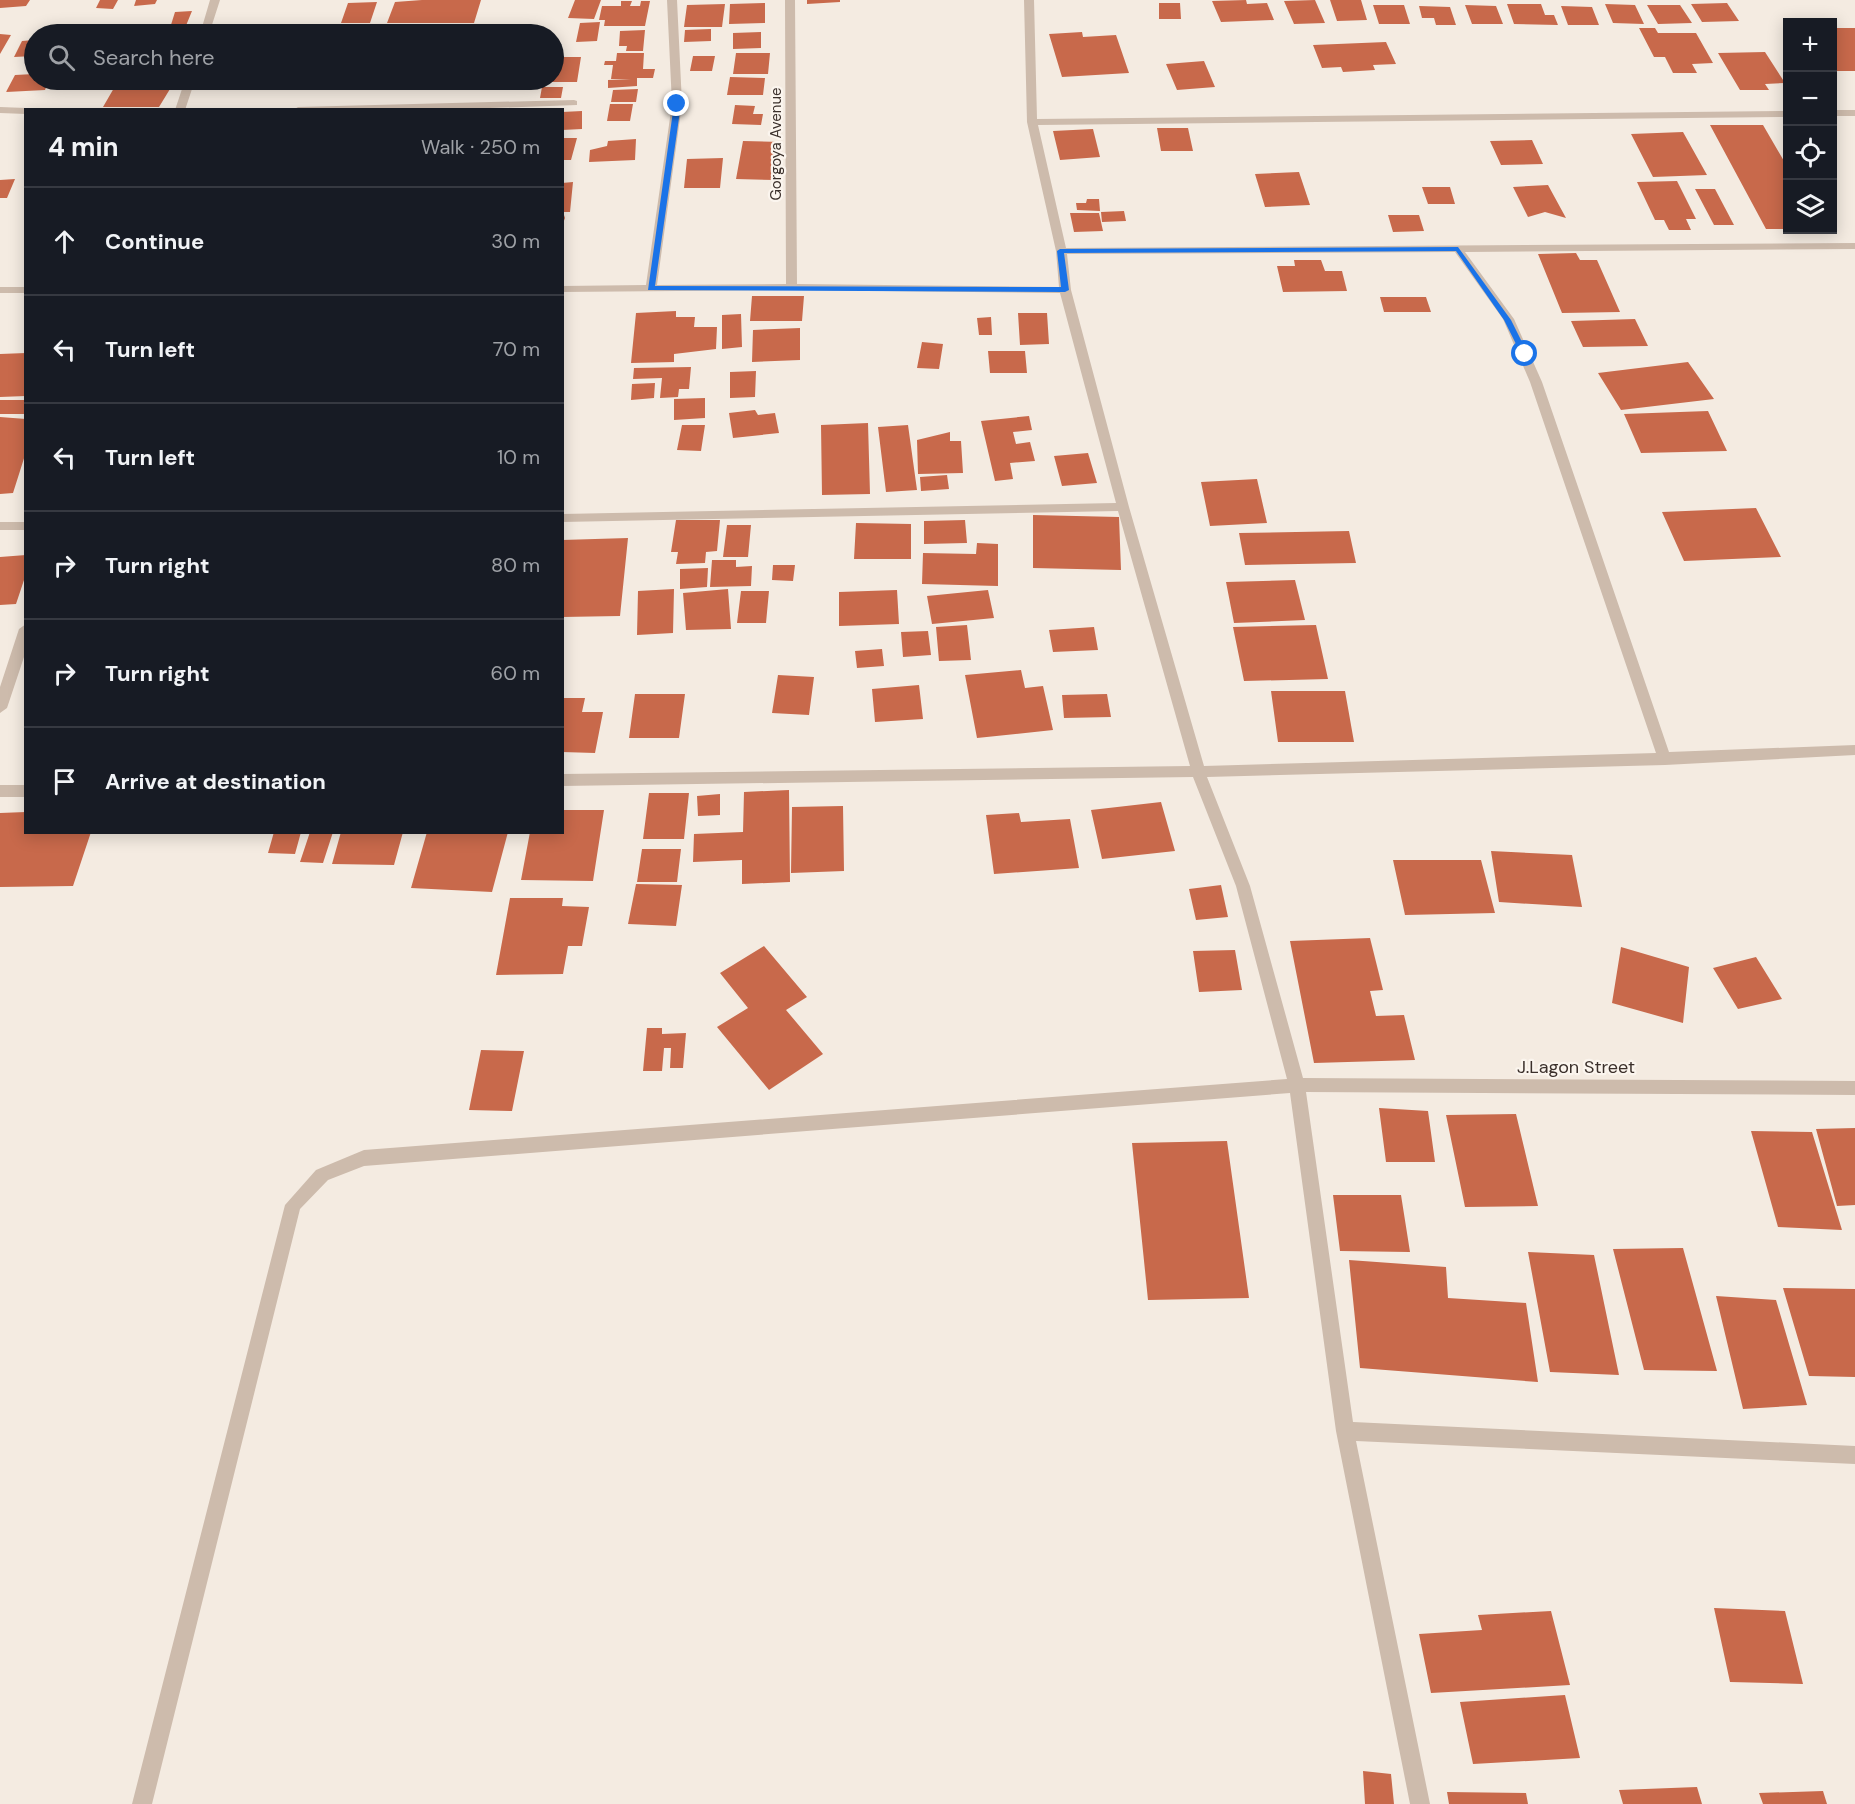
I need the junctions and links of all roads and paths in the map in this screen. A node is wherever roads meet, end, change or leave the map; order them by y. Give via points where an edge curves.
1 (215, 0) edge
2 (672, 0) edge
3 (790, 0) edge
4 (1029, 0) edge
5 (207, 24) edge
6 (187, 90) edge
7 (574, 103) dead end
8 (181, 108) edge
9 (377, 108) edge
10 (0, 110) edge
11 (24, 111) edge
12 (1837, 113) edge
13 (1855, 113) edge
14 (1783, 114) edge
15 (1032, 122) junction
16 (1855, 246) edge
17 (1458, 249) junction
18 (1060, 251) junction
19 (792, 287) junction
20 (651, 288) junction
21 (564, 289) edge
22 (0, 290) edge
23 (24, 290) edge
24 (1065, 290) junction
25 (1123, 507) junction
26 (564, 518) edge
27 (0, 526) edge
28 (24, 526) edge
29 (24, 635) edge
30 (0, 708) edge
31 (1855, 750) edge
32 (1665, 760) junction
33 (1199, 773) junction
34 (564, 780) edge
35 (0, 791) edge
36 (24, 791) edge
37 (1297, 1085) junction
38 (1855, 1088) edge
39 (1345, 1431) junction
40 (1855, 1455) edge
41 (142, 1804) edge
42 (1420, 1804) edge

1 - 5 street
2 - 20 street via 677,104
3 - 19 street, Gorgoya Avenue
4 - 15 street
6 - 8 street
7 - 9 street
10 - 11 street
12 - 13 street
14 - 15 street
15 - 18 street
16 - 17 street
17 - 18 street
17 - 32 street via 1508,320 1536,382
18 - 24 street
19 - 20 street
19 - 24 street
20 - 21 street
22 - 23 street
24 - 25 street
25 - 26 street
25 - 33 street
27 - 28 street
29 - 30 street
31 - 32 street
32 - 33 street
33 - 34 street
33 - 37 street via 1243,886
35 - 36 street
37 - 38 street, J.Lagon Street
37 - 39 street
37 - 41 street, J.Lagon Street via 364,1158 322,1174 292,1205
39 - 40 street
39 - 42 street

